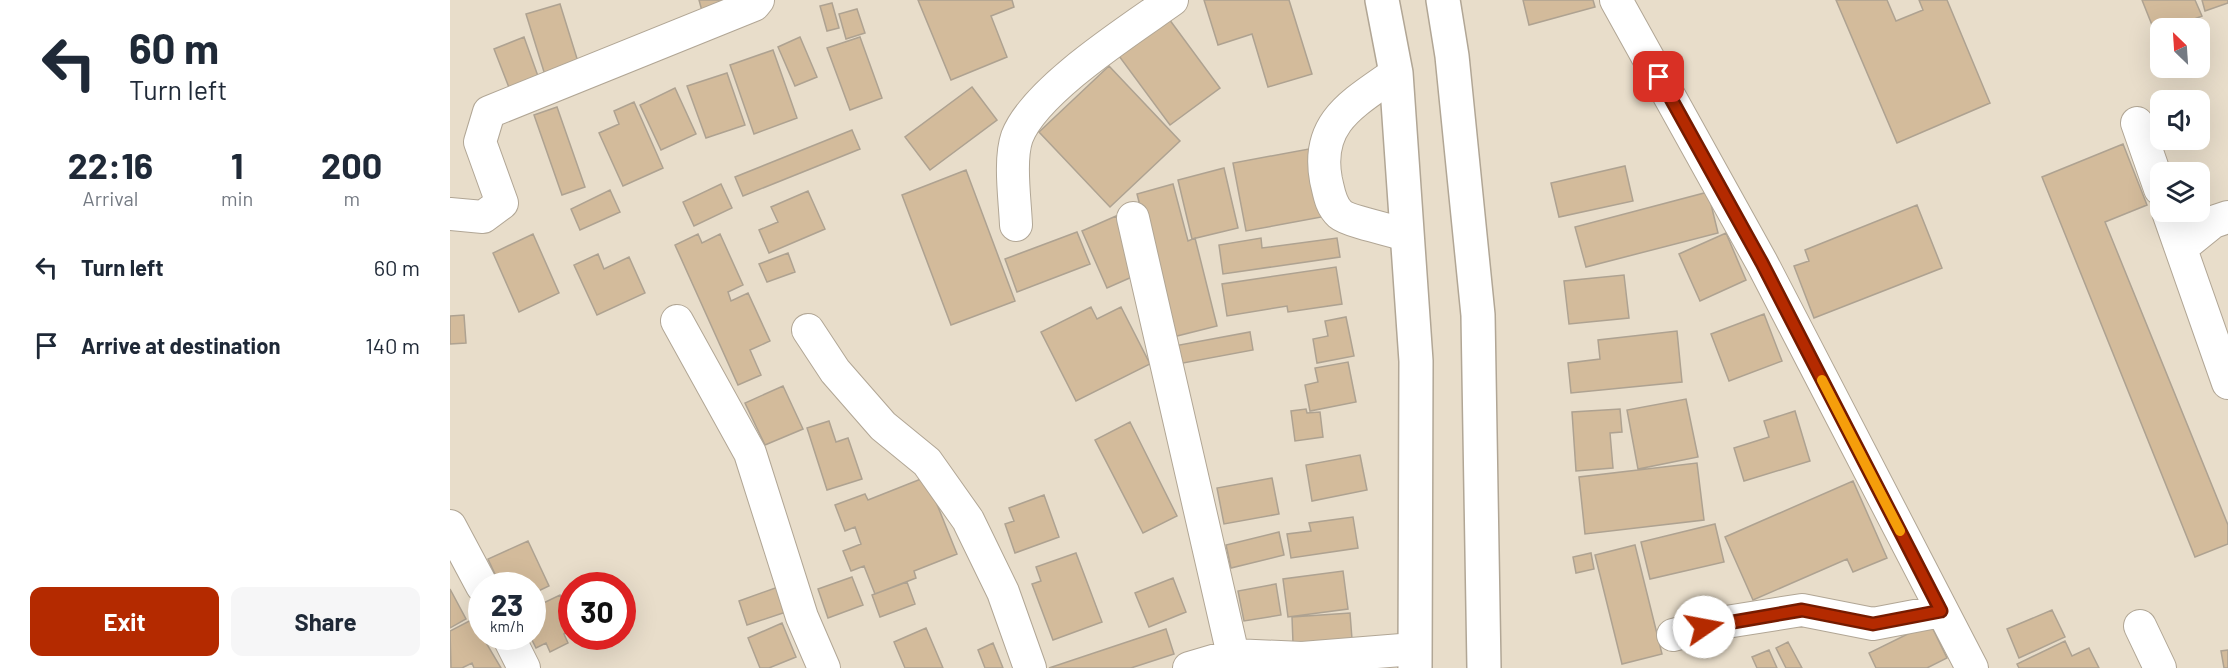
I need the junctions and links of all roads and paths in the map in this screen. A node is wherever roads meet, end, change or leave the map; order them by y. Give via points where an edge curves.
1 (758, 0) edge
2 (1172, 0) edge
3 (1382, 0) edge
4 (1443, 0) edge
5 (1616, 0) edge
6 (1396, 73) junction
7 (2137, 123) dead end
8 (2151, 162) edge
9 (450, 214) edge
10 (2228, 217) edge
11 (1133, 218) dead end
12 (2172, 222) edge
13 (1016, 225) dead end
14 (1407, 235) junction
15 (2181, 248) junction
16 (676, 321) dead end
17 (808, 330) dead end
18 (2228, 383) edge
19 (450, 526) edge
20 (475, 572) edge
21 (1941, 611) junction
22 (2140, 626) dead end
23 (1673, 635) dead end
24 (515, 650) edge
25 (1233, 656) junction
26 (1414, 658) edge
27 (524, 668) edge
28 (824, 668) edge
29 (1030, 668) edge
30 (1189, 668) edge
31 (1484, 668) edge
32 (1972, 668) edge
33 (2160, 668) edge

1 - 9 street via 697,30 489,112 480,142 502,203 483,217
2 - 13 street via 1100,51 1038,104 1017,138
3 - 6 highway
4 - 31 highway via 1478,315
5 - 21 street via 1762,263
6 - 14 highway
6 - 14 street via 1359,99 1331,127 1322,159 1330,199 1341,215
7 - 8 street
10 - 15 street via 2213,222
11 - 25 street
12 - 15 street
14 - 26 highway via 1416,362
15 - 18 street
16 - 28 street via 750,453 802,617
17 - 29 street via 836,371 883,426 927,462 968,520 1003,592
19 - 20 street
21 - 23 street via 1873,624 1802,610
21 - 32 street
22 - 33 street
24 - 27 street
25 - 26 street
25 - 30 street

